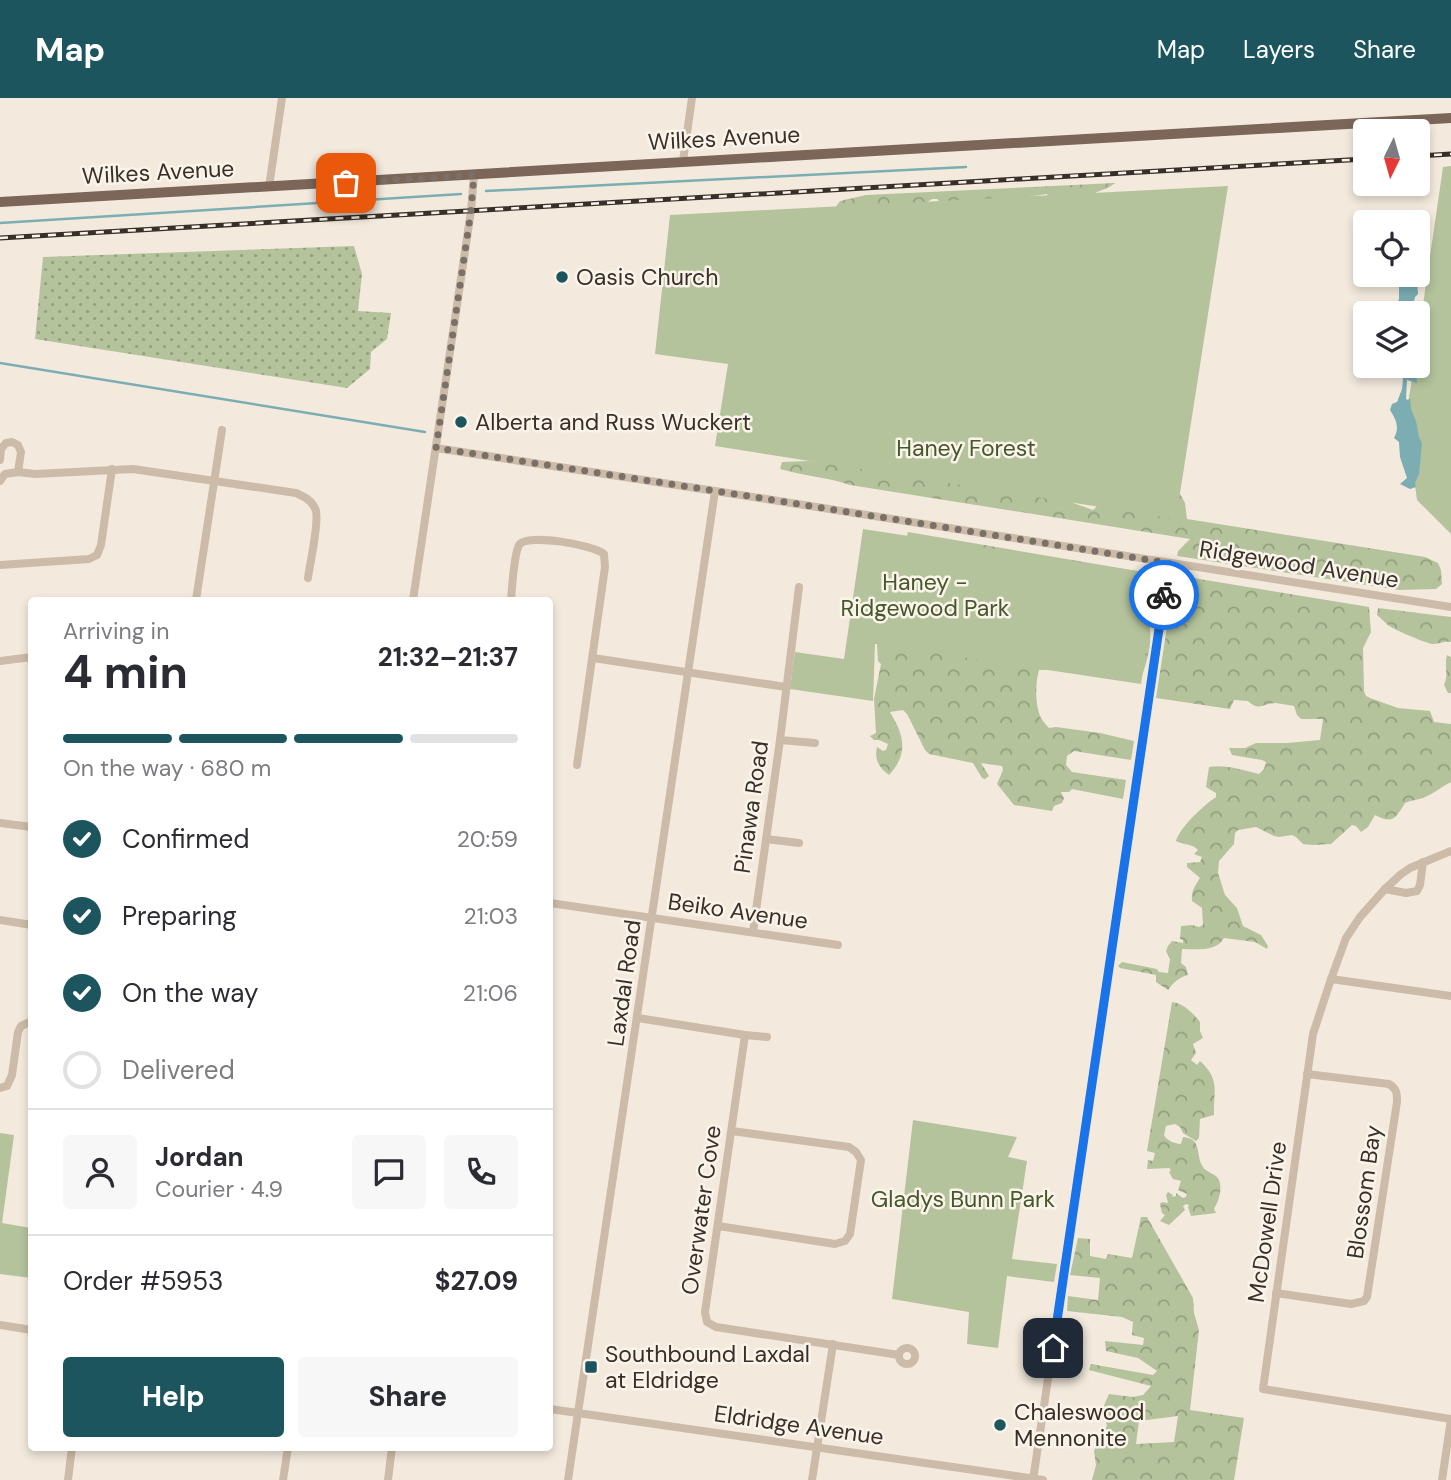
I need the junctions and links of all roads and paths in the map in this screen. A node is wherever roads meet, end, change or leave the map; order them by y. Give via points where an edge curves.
1 (282, 98) edge
2 (692, 98) edge
3 (1451, 118) edge
4 (683, 161) junction
5 (474, 175) junction
6 (269, 187) junction
7 (0, 202) edge
8 (222, 430) dead end
9 (436, 448) junction
10 (0, 460) edge
11 (111, 469) junction
12 (18, 472) junction
13 (2, 474) edge
14 (215, 481) junction
15 (716, 491) junction
16 (1169, 563) junction
17 (0, 565) edge
18 (307, 578) dead end
19 (799, 587) dead end
20 (196, 597) edge
21 (413, 597) edge
22 (510, 597) edge
23 (1451, 607) edge
24 (28, 658) edge
25 (593, 658) junction
26 (0, 661) edge
27 (689, 673) junction
28 (786, 687) junction
29 (780, 740) junction
30 (815, 743) dead end
31 (577, 765) dead end
32 (0, 823) edge
33 (28, 826) edge
34 (766, 839) junction
35 (799, 843) dead end
36 (1451, 851) edge
37 (1423, 862) junction
38 (1385, 889) junction
39 (553, 903) edge
40 (653, 918) junction
41 (0, 920) edge
42 (28, 924) edge
43 (753, 932) junction
44 (838, 945) dead end
45 (1331, 979) junction
46 (1451, 996) edge
47 (638, 1018) junction
48 (28, 1023) edge
49 (745, 1035) junction
50 (767, 1037) dead end
51 (1307, 1074) junction
52 (0, 1088) edge
53 (732, 1131) junction
54 (718, 1226) junction
55 (1276, 1293) junction
56 (0, 1325) edge
57 (28, 1329) edge
58 (833, 1344) junction
59 (899, 1355) dead end
60 (553, 1409) edge
61 (578, 1413) junction
62 (1451, 1419) edge
63 (817, 1447) junction
64 (72, 1451) edge
65 (288, 1451) edge
66 (391, 1451) edge
67 (69, 1480) edge
68 (284, 1480) edge
69 (387, 1480) edge
70 (568, 1480) edge
71 (812, 1480) edge
72 (1036, 1480) edge
73 (1442, 1480) edge

1 - 6 street
2 - 4 street
3 - 4 main road, Wilkes Avenue
4 - 5 main road, Wilkes Avenue
5 - 6 main road, Wilkes Avenue
5 - 9 street
6 - 7 main road, Wilkes Avenue
8 - 14 street
9 - 15 street, Ridgewood Avenue
9 - 21 street
10 - 12 street via 6,443 18,445
11 - 12 street
11 - 14 street
11 - 17 street via 97,555
12 - 13 street
14 - 18 street via 308,498 316,509 316,522
14 - 20 street
15 - 16 street, Ridgewood Avenue
15 - 27 street, Laxdal Road
16 - 23 street, Ridgewood Avenue
16 - 72 street
19 - 28 street, Pinawa Road
22 - 25 street via 522,542 540,540 600,550 605,566
24 - 26 street
25 - 27 street
25 - 31 street
27 - 28 street
27 - 40 street, Laxdal Road
28 - 29 street, Pinawa Road
29 - 30 street
29 - 34 street, Pinawa Road
32 - 33 street
34 - 35 street
34 - 43 street, Pinawa Road
36 - 37 street, McDowell Drive
37 - 38 street, McDowell Drive
37 - 38 street via 1418,891
38 - 45 street, McDowell Drive via 1352,928
39 - 40 street, Beiko Avenue
40 - 43 street, Beiko Avenue
40 - 47 street, Laxdal Road
41 - 42 street
43 - 44 street, Beiko Avenue
45 - 46 street
45 - 51 street, McDowell Drive via 1314,1027
47 - 49 street
47 - 61 street, Laxdal Road
48 - 52 street via 18,1032 11,1079
49 - 50 street
49 - 53 street, Overwater Cove
51 - 55 street, McDowell Drive
51 - 55 street, Blossom Bay via 1389,1084 1397,1093 1397,1102 1367,1297 1351,1304
53 - 54 street, Overwater Cove
53 - 54 street via 849,1147 861,1160 850,1234 845,1241 835,1244
54 - 58 street, Overwater Cove via 707,1322
55 - 62 street, McDowell Drive via 1263,1390
56 - 57 street
58 - 59 street, Overwater Cove
58 - 63 street
60 - 61 street, Eldridge Avenue
61 - 63 street, Eldridge Avenue
61 - 70 street, Laxdal Road
62 - 73 street
63 - 71 street
63 - 72 street, Eldridge Avenue
64 - 67 street
65 - 68 street
66 - 69 street

